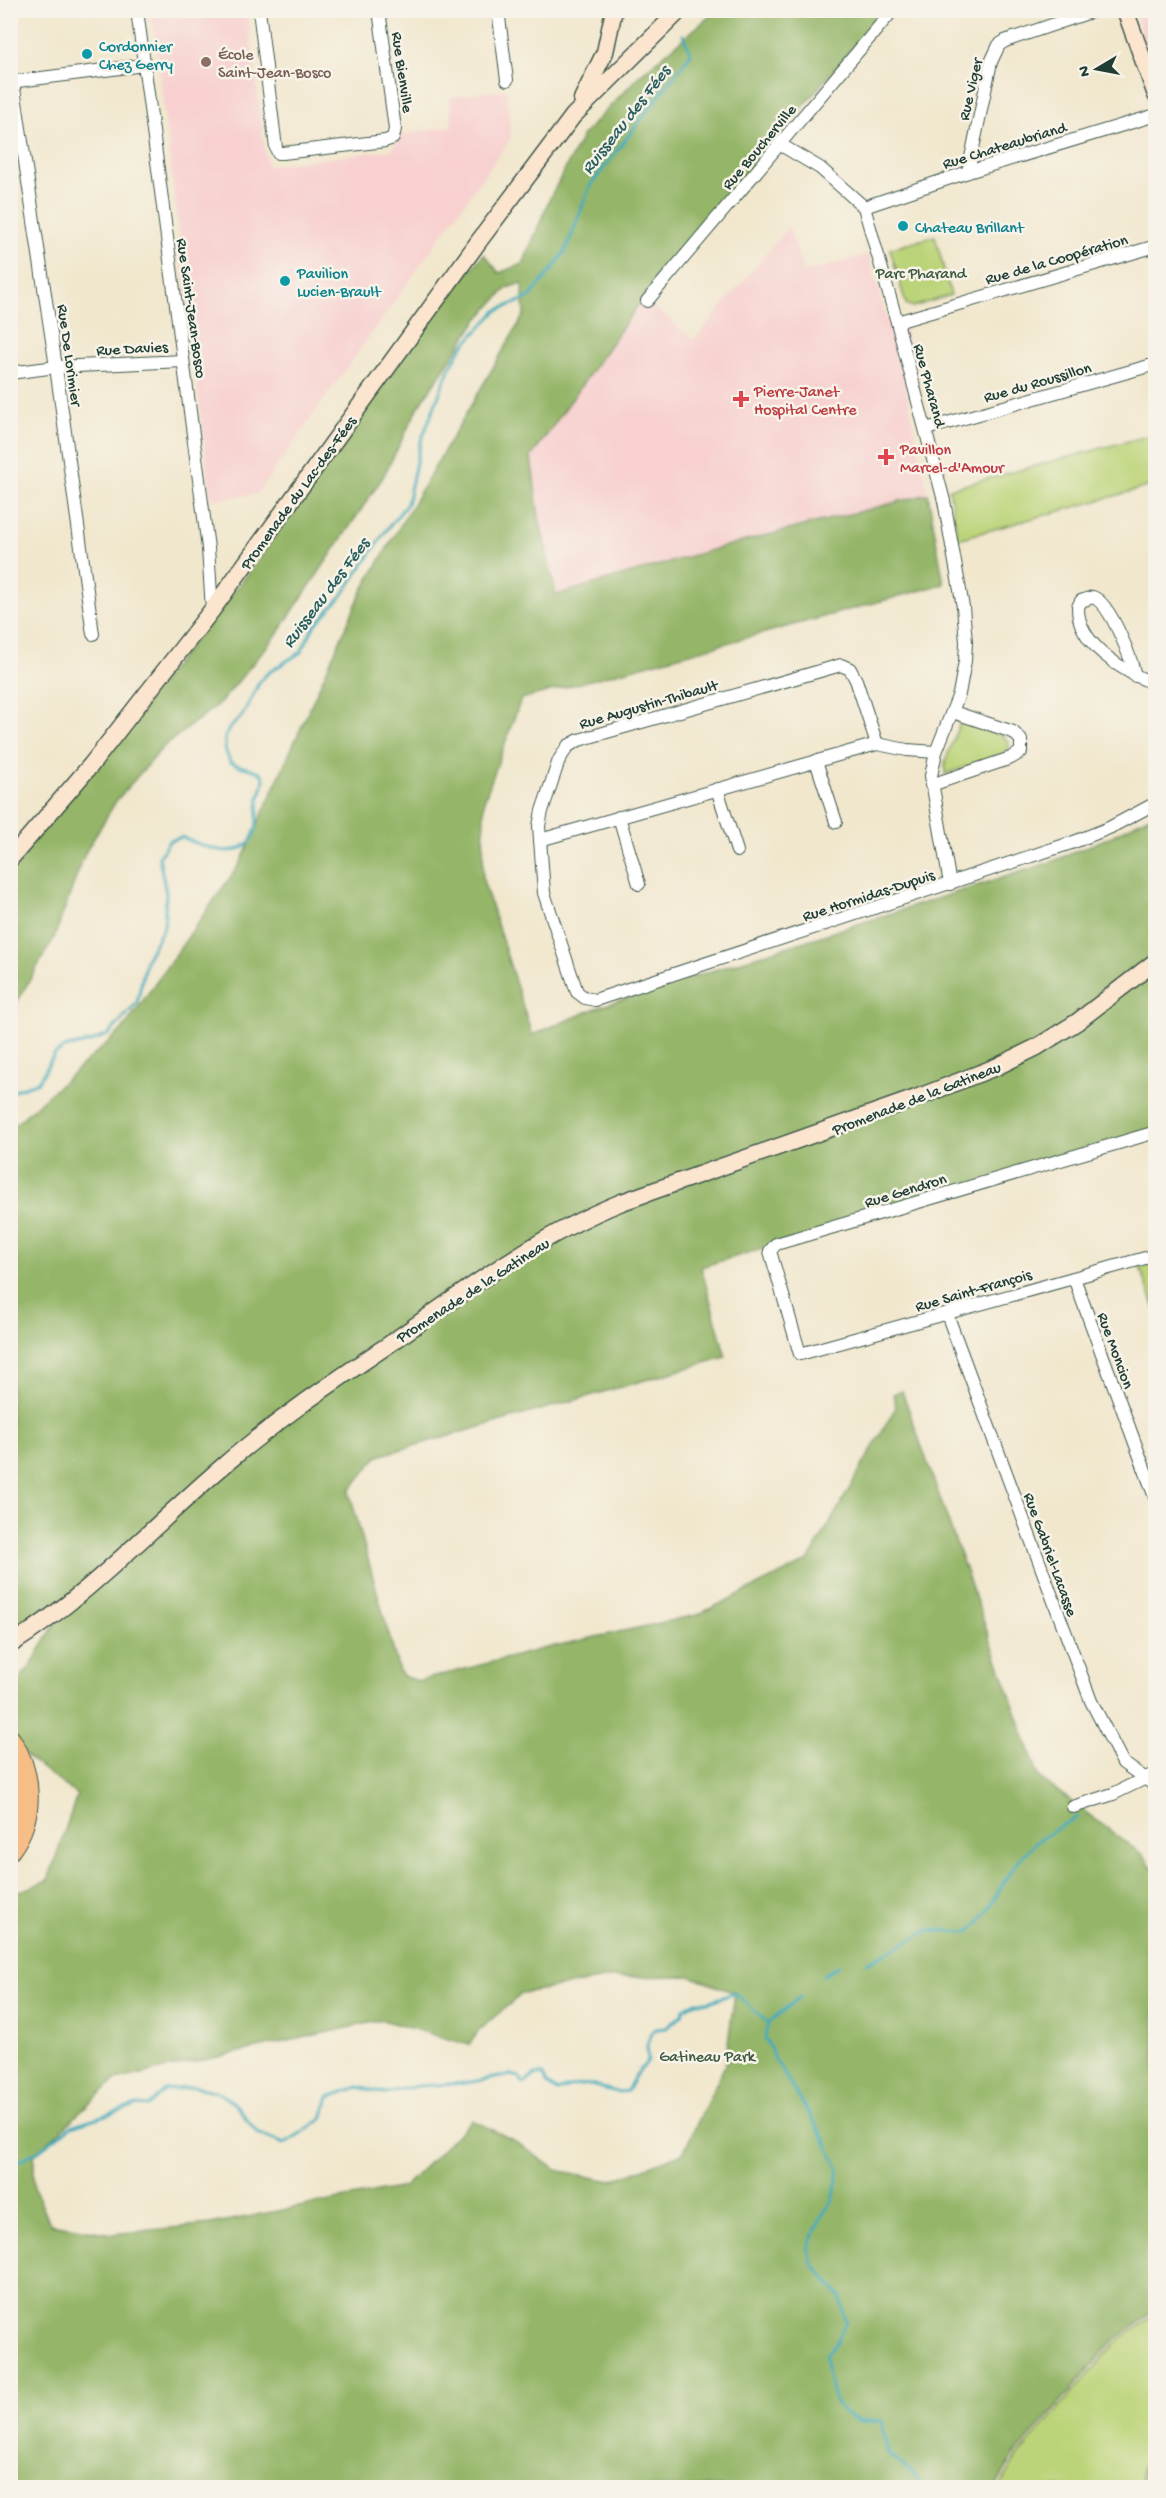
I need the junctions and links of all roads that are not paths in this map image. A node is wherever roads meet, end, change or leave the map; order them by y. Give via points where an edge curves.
1 (137, 10) edge
2 (259, 10) edge
3 (379, 10) edge
4 (498, 10) edge
5 (614, 10) edge
6 (680, 10) edge
7 (893, 10) edge
8 (1096, 10) edge
9 (1125, 10) edge
10 (144, 65) junction
11 (507, 80) dead end
12 (12, 82) edge
13 (1155, 95) edge
14 (1155, 115) edge
15 (573, 116) junction
16 (781, 145) junction
17 (968, 172) junction
18 (864, 207) junction
19 (1155, 246) edge
20 (647, 301) dead end
21 (897, 322) junction
22 (183, 361) junction
23 (1155, 364) edge
24 (56, 367) junction
25 (10, 373) edge
26 (926, 429) junction
27 (212, 610) junction
28 (93, 634) dead end
29 (1135, 676) junction
30 (1155, 684) edge
31 (953, 712) junction
32 (877, 744) junction
33 (936, 752) junction
34 (816, 761) junction
35 (931, 785) junction
36 (717, 789) junction
37 (1155, 803) edge
38 (619, 817) junction
39 (836, 822) dead end
40 (540, 840) junction
41 (737, 851) dead end
42 (10, 859) edge
43 (639, 884) dead end
44 (950, 884) junction
45 (1155, 961) edge
46 (585, 998) joint
47 (1155, 1132) edge
48 (1155, 1255) edge
49 (1074, 1278) junction
50 (947, 1314) junction
51 (800, 1354) joint
52 (1155, 1500) edge
53 (10, 1646) edge
54 (10, 1740) edge
55 (10, 1760) edge
56 (1152, 1780) edge
57 (1073, 1807) dead end
58 (10, 1829) edge
59 (10, 1849) edge

1 - 10 street, Rue Saint-Jean-Bosco
2 - 3 street, Rue Bienville via 278,153 393,138
4 - 11 street
5 - 15 street, Promenade du Lac-des-Fées via 605,52
6 - 15 street, Promenade du Lac-des-Fées
7 - 16 street, Rue Boucherville
8 - 17 street, Rue Viger via 999,45 991,62
9 - 13 street
10 - 12 street
10 - 22 street, Rue Saint-Jean-Bosco
12 - 24 street, Rue De Lorimier
14 - 17 street, Rue Chateaubriand
15 - 27 street, Promenade du Lac-des-Fées
16 - 18 street via 820,168
16 - 20 street, Rue Boucherville
17 - 18 street, Rue Chateaubriand
18 - 21 street, Rue Pharand
19 - 21 street, Rue de la Coopération
21 - 26 street, Rue Pharand
22 - 24 street, Rue Davies
22 - 27 street, Rue Saint-Jean-Bosco via 208,548
23 - 26 street, Rue du Roussillon
24 - 25 street, Rue Davies
24 - 28 street, Rue De Lorimier
26 - 31 street, Rue Pharand via 946,511 965,626 965,661
27 - 42 street, Promenade du Lac-des-Fées via 91,765
29 - 29 street via 1104,605 1093,597 1081,602 1078,614 1088,634 1112,662
29 - 30 street
31 - 33 street, Rue Pharand
31 - 35 street via 1013,732 1022,747 1011,758
32 - 33 street
32 - 34 street
32 - 40 street, Rue Augustin-Thibault via 853,674 846,666 830,667 573,743 564,750 555,770 542,811
33 - 35 street, Rue Pharand
34 - 36 street
34 - 39 street
35 - 44 street, Rue Pharand
36 - 38 street
36 - 41 street
37 - 44 street, Rue Hormidas-Dupuis via 1074,842
38 - 40 street
38 - 43 street
40 - 46 street, Rue Augustin-Thibault via 544,893 574,988
44 - 46 street, Rue Hormidas-Dupuis via 595,1000
45 - 53 street, Promenade de la Gatineau via 1068,1028 996,1067 613,1206 532,1247 274,1425 72,1601
47 - 51 street, Rue Gendron via 776,1245 770,1251
48 - 49 street, Rue Saint-François
49 - 50 street, Rue Saint-François
49 - 52 street, Rue Moncion
50 - 51 street, Rue Saint-François
50 - 56 street, Rue Gabriel-Lacasse via 1082,1681 1123,1763
54 - 59 highway via 24,1768 28,1796 20,1833
55 - 58 highway via 18,1795
56 - 57 street

